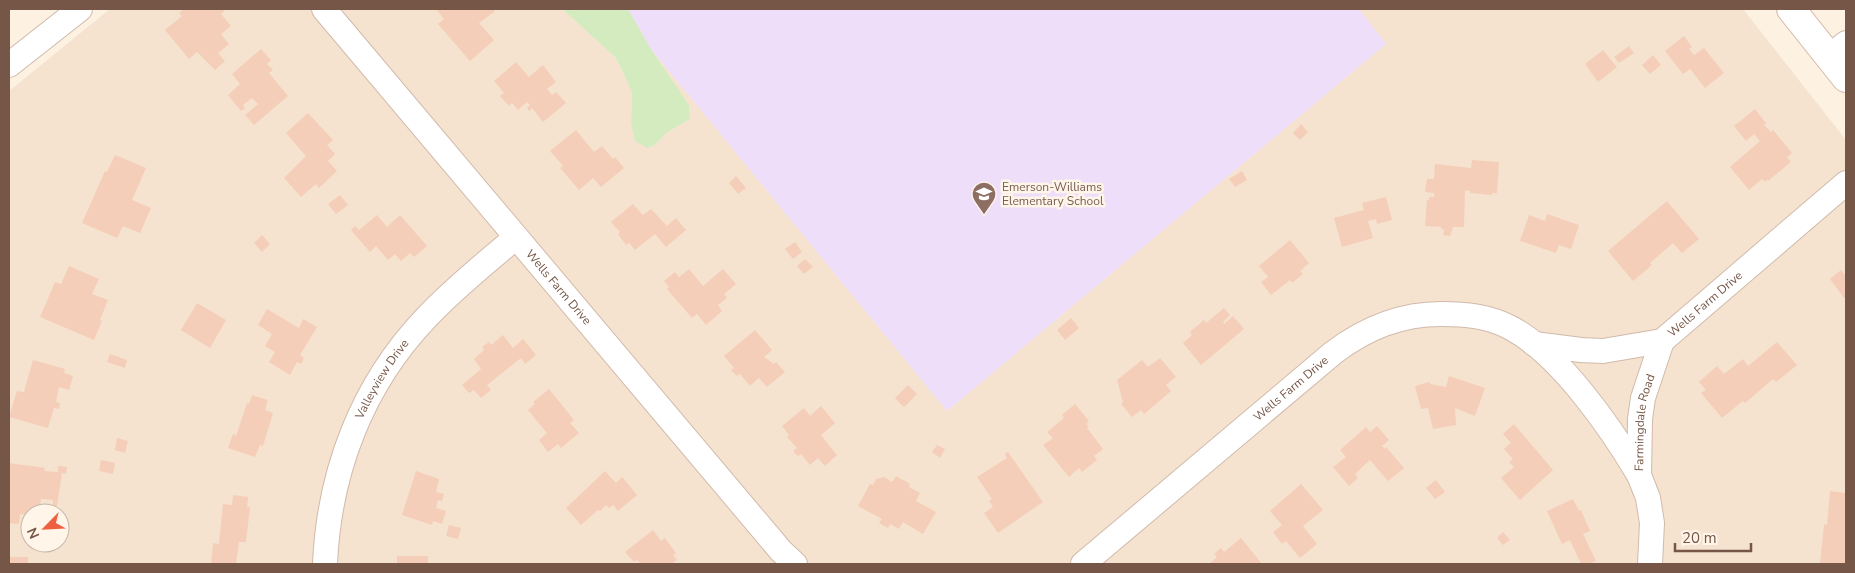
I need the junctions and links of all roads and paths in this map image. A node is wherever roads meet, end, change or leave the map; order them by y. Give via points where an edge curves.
1 (80, 9) edge
2 (324, 9) edge
3 (1791, 9) edge
4 (1838, 50) edge
5 (9, 65) edge
6 (1846, 78) edge
7 (1846, 183) edge
8 (516, 237) junction
9 (1662, 341) junction
10 (1534, 344) junction
11 (1639, 475) junction
12 (325, 564) edge
13 (795, 564) edge
14 (1083, 564) edge
15 (1650, 564) edge

1 - 5 street
2 - 8 street, Wells Farm Drive
3 - 4 main road
4 - 6 main road
7 - 9 street, Wells Farm Drive
8 - 12 street, Valleyview Drive via 430,314 398,351 374,386 355,424 340,467 329,518
8 - 13 street, Wells Farm Drive
9 - 10 street, Wells Farm Drive via 1603,351
9 - 11 street, Farmingdale Road via 1643,398
10 - 11 street, Wells Farm Drive via 1587,400
10 - 14 street, Wells Farm Drive via 1499,322 1465,315 1407,316 1369,329 1333,352
11 - 15 street, Farmingdale Road via 1648,498 1652,523

